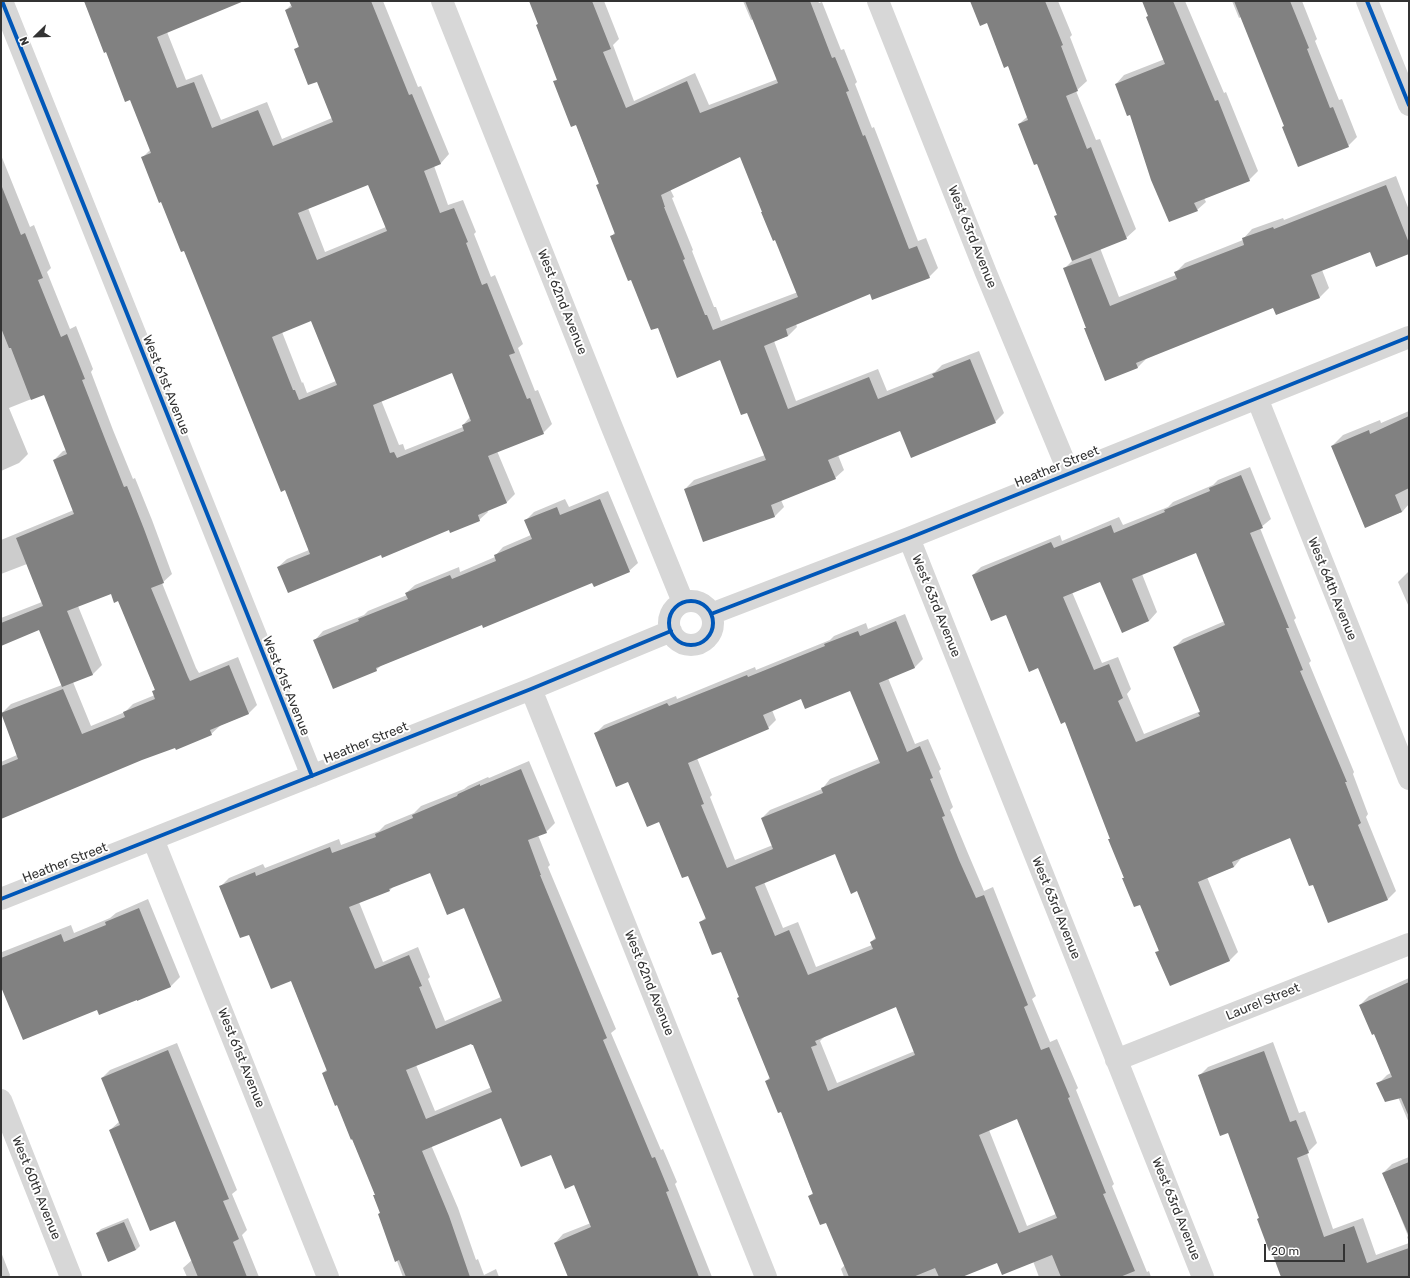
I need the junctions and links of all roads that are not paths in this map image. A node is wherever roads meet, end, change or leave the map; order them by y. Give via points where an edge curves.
1 (2, 1) edge
2 (442, 1) edge
3 (878, 1) edge
4 (1367, 1) edge
5 (1409, 105) edge
6 (1409, 337) edge
7 (1257, 398) junction
8 (1069, 473) junction
9 (909, 538) junction
10 (684, 602) junction
11 (711, 614) junction
12 (671, 631) junction
13 (531, 689) junction
14 (312, 776) junction
15 (1409, 779) edge
16 (153, 840) junction
17 (1, 899) edge
18 (1409, 944) edge
19 (1116, 1060) junction
20 (1, 1100) edge
21 (72, 1277) edge
22 (328, 1277) edge
23 (766, 1277) edge
24 (1203, 1277) edge

1 - 14 street, West 61st Avenue
2 - 10 street, West 62nd Avenue
3 - 8 street, West 63rd Avenue via 983,266
4 - 5 street
6 - 7 street, Heather Street
7 - 8 street, Heather Street
7 - 15 street, West 64th Avenue
8 - 9 street, Heather Street
9 - 11 street, Heather Street
9 - 19 street, West 63rd Avenue
10 - 11 street via 702,604
10 - 12 street via 672,611
11 - 12 street via 710,634 699,643 693,645 680,642
12 - 13 street, Heather Street
13 - 14 street, Heather Street
13 - 23 street, West 62nd Avenue
14 - 16 street, Heather Street
16 - 17 street, Heather Street
16 - 22 street, West 61st Avenue
18 - 19 street, Laurel Street
19 - 24 street, West 63rd Avenue
20 - 21 street, West 60th Avenue

